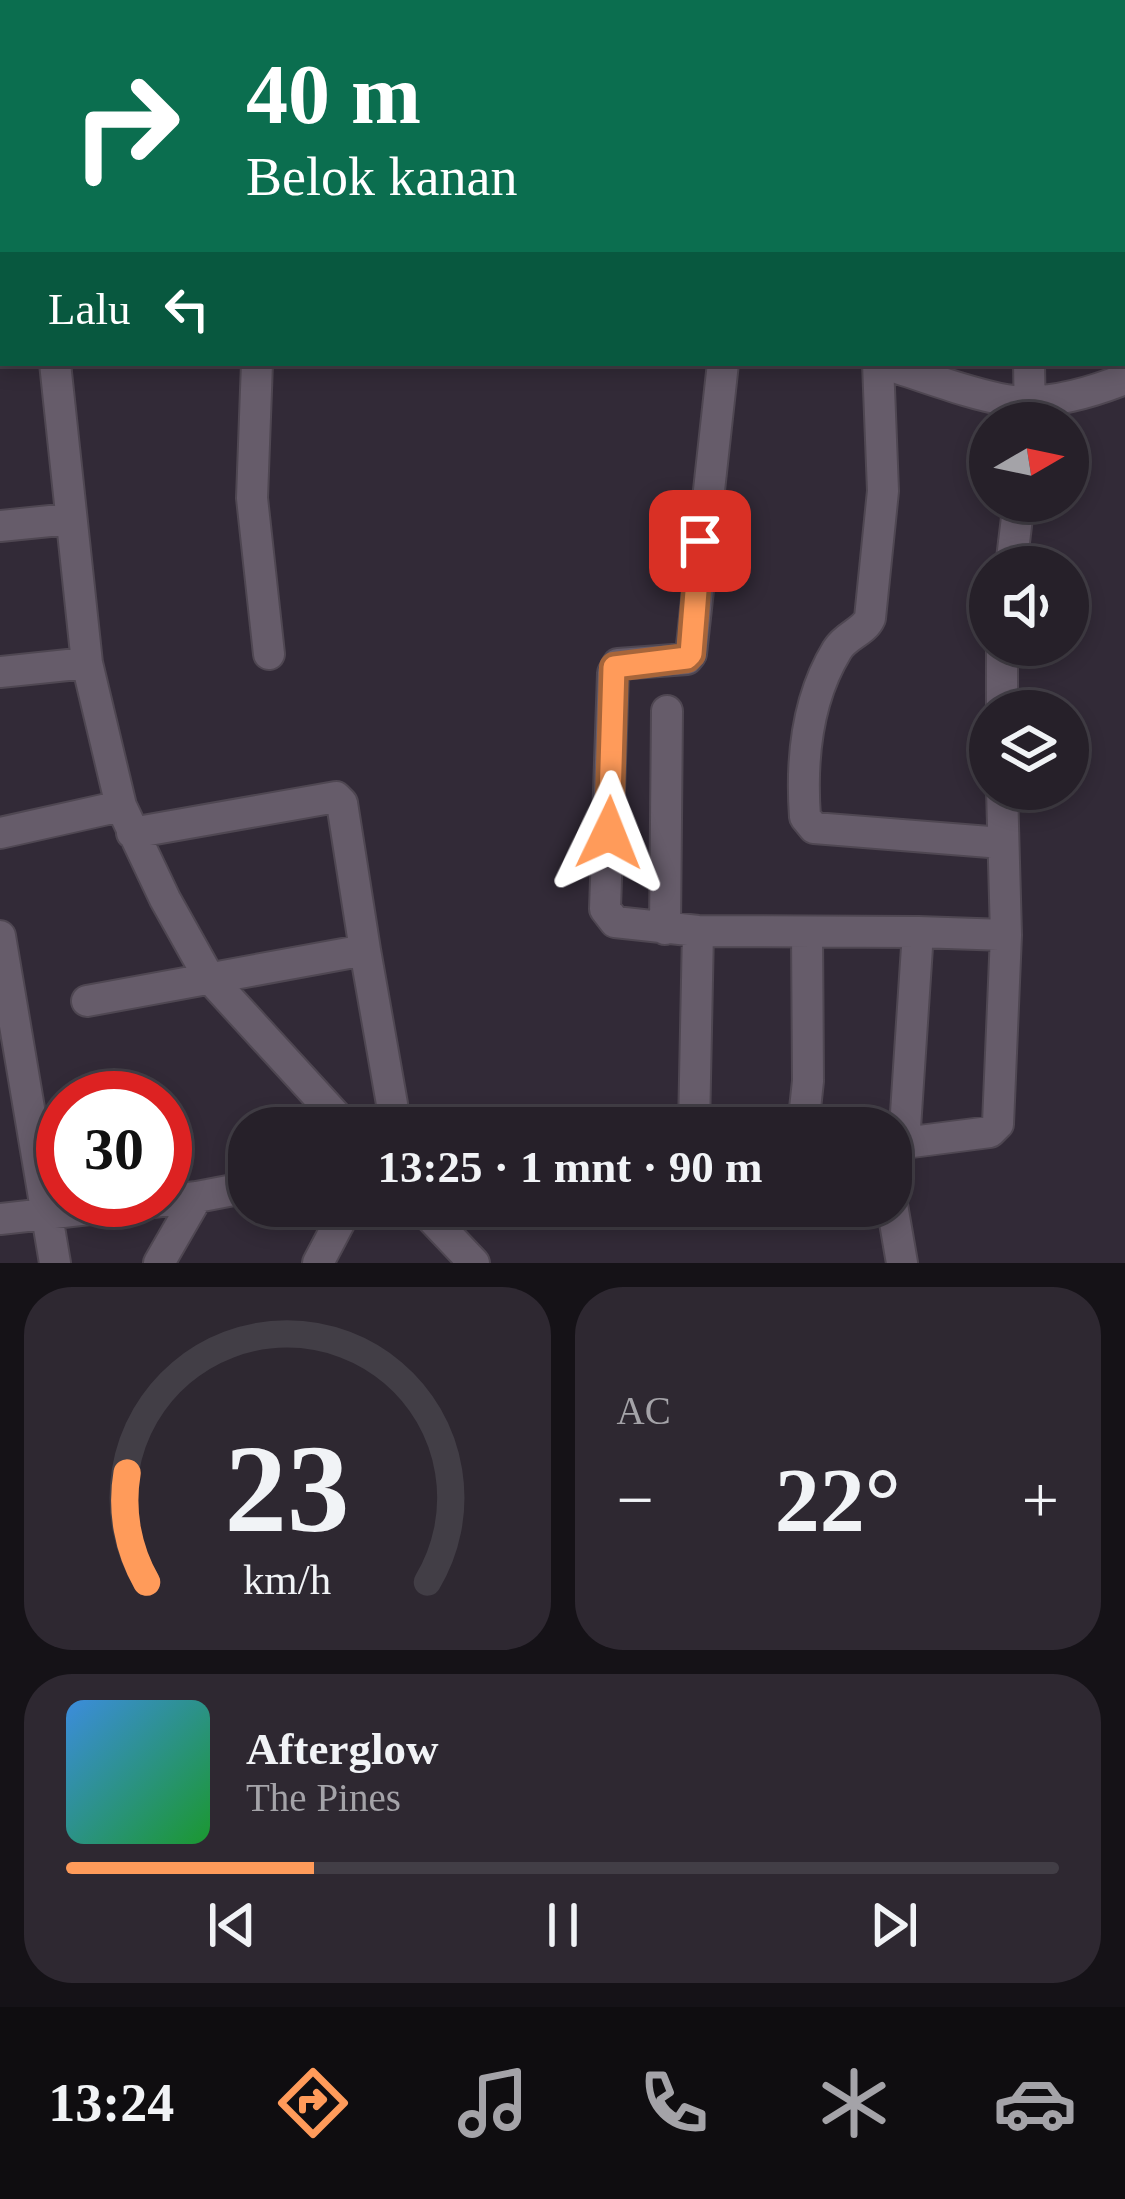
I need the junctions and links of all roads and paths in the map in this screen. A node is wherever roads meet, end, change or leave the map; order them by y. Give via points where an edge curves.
1 (55, 366) edge
2 (257, 366) edge
3 (722, 366) edge
4 (879, 366) edge
5 (889, 366) edge
6 (1029, 366) edge
7 (1123, 374) edge
8 (1009, 402) edge
9 (1031, 402) edge
10 (1060, 402) edge
11 (70, 519) junction
12 (0, 526) edge
13 (269, 654) dead end
14 (87, 663) junction
15 (0, 672) edge
16 (667, 711) dead end
17 (1002, 810) edge
18 (127, 819) junction
19 (0, 832) edge
20 (1002, 843) junction
21 (665, 928) junction
22 (698, 931) junction
23 (807, 932) junction
24 (918, 932) junction
25 (1006, 934) junction
26 (0, 936) edge
27 (365, 950) junction
28 (208, 976) junction
29 (87, 1001) dead end
30 (328, 1107) edge
31 (392, 1107) edge
32 (694, 1107) edge
33 (805, 1107) edge
34 (902, 1107) edge
35 (912, 1146) edge
36 (36, 1149) edge
37 (228, 1191) edge
38 (192, 1197) edge
39 (196, 1197) junction
40 (36, 1215) edge
41 (0, 1220) edge
42 (49, 1227) edge
43 (337, 1227) edge
44 (440, 1227) edge
45 (896, 1227) edge
46 (55, 1263) edge
47 (159, 1263) edge
48 (319, 1263) edge
49 (474, 1263) edge
50 (902, 1263) edge

1 - 11 street
2 - 13 street via 252,498
3 - 21 street via 691,654 618,664 613,673 605,909 615,922
4 - 20 street via 884,491 870,618 830,660 806,732 805,817 814,828
5 - 8 street
6 - 9 street
7 - 10 street
11 - 12 street
11 - 14 street
14 - 15 street
14 - 18 street
16 - 21 street
17 - 20 street
18 - 19 street
18 - 27 street via 336,797
18 - 28 street
20 - 25 street
21 - 22 street
22 - 23 street
22 - 32 street
23 - 24 street
23 - 33 street
24 - 25 street
24 - 34 street
25 - 35 street via 998,1124
26 - 36 street
27 - 28 street
27 - 31 street
28 - 29 street
28 - 30 street
37 - 39 street
38 - 39 street
39 - 47 street
40 - 41 street
42 - 46 street
43 - 48 street
44 - 49 street
45 - 50 street

